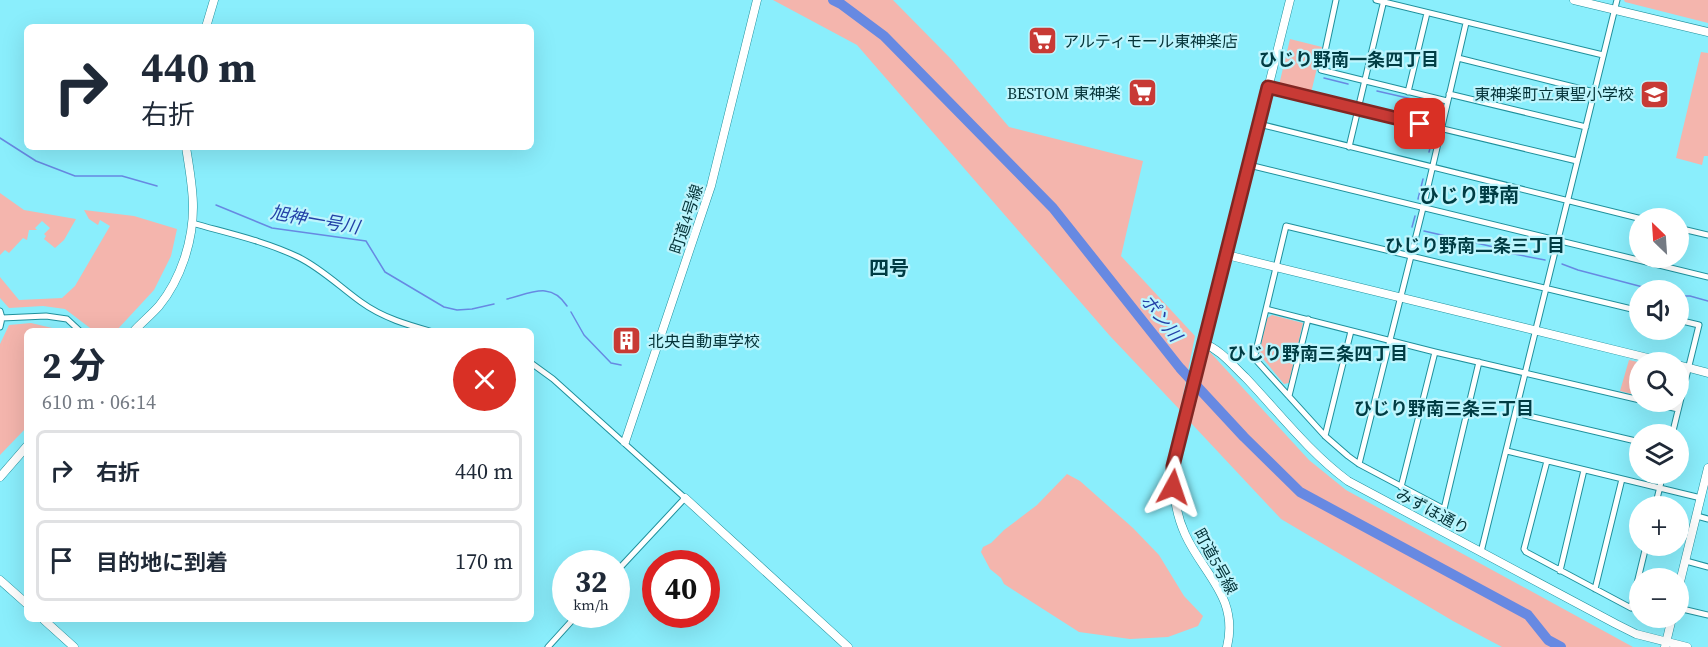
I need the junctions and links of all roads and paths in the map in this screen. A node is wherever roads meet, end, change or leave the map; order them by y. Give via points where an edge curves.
1 (214, 0) edge
2 (757, 0) edge
3 (1290, 0) edge
4 (1336, 0) edge
5 (1376, 0) edge
6 (1574, 0) edge
7 (1617, 0) edge
8 (1384, 1) edge
9 (1614, 10) junction
10 (1427, 13) junction
11 (1466, 23) junction
12 (207, 24) edge
13 (1708, 32) edge
14 (1603, 56) junction
15 (1458, 58) junction
16 (1365, 81) junction
17 (1268, 87) junction
18 (1408, 92) junction
19 (1594, 92) junction
20 (1449, 94) junction
21 (1447, 101) junction
22 (1358, 109) junction
23 (1259, 124) junction
24 (1586, 127) junction
25 (1441, 129) junction
26 (1349, 147) junction
27 (186, 150) edge
28 (1577, 161) junction
29 (1249, 165) junction
30 (1432, 168) junction
31 (1568, 201) junction
32 (1423, 208) junction
33 (1629, 216) edge
34 (192, 223) junction
35 (1689, 231) edge
36 (1708, 235) edge
37 (1558, 241) junction
38 (1227, 255) junction
39 (1410, 255) junction
40 (1276, 267) junction
41 (1708, 277) edge
42 (1547, 289) junction
43 (1400, 298) junction
44 (1629, 308) edge
45 (1266, 309) junction
46 (0, 311) edge
47 (2, 318) junction
48 (1308, 319) junction
49 (1689, 323) edge
50 (0, 327) edge
51 (76, 328) edge
52 (137, 328) edge
53 (420, 328) edge
54 (1351, 331) junction
55 (1536, 331) junction
56 (1390, 340) junction
57 (1203, 343) junction
58 (1435, 352) junction
59 (1629, 354) edge
60 (1479, 362) junction
61 (534, 365) edge
62 (1689, 368) joint
63 (1526, 372) junction
64 (1708, 373) edge
65 (1290, 396) junction
66 (1629, 397) edge
67 (1516, 412) junction
68 (1325, 436) junction
69 (1629, 439) edge
70 (625, 442) junction
71 (24, 449) edge
72 (1507, 452) junction
73 (1547, 461) junction
74 (1359, 464) junction
75 (1584, 470) junction
76 (1708, 470) edge
77 (0, 477) edge
78 (1622, 479) junction
79 (1661, 484) edge
80 (1401, 487) junction
81 (1660, 489) junction
82 (1658, 496) edge
83 (685, 498) junction
84 (1701, 498) junction
85 (1696, 516) junction
86 (1708, 519) edge
87 (1481, 552) junction
88 (1644, 556) edge
89 (630, 557) edge
90 (1686, 561) junction
91 (1708, 567) edge
92 (1684, 568) edge
93 (1560, 571) junction
94 (0, 580) edge
95 (1595, 589) junction
96 (24, 601) edge
97 (1689, 611) edge
98 (1708, 615) edge
99 (46, 622) edge
100 (565, 628) edge
101 (1669, 628) edge
102 (1665, 644) edge
103 (74, 647) edge
104 (548, 647) edge
105 (848, 647) edge
106 (1227, 647) edge
107 (1687, 647) edge

1 - 12 street
2 - 70 street, 町道4号線 via 711,186
3 - 17 street, 町道5号線
4 - 16 street via 1321,70
5 - 8 street
6 - 9 street
7 - 9 street
8 - 10 street
8 - 16 street
9 - 13 street
9 - 14 street
10 - 11 street
10 - 18 street
11 - 14 street
11 - 15 street
14 - 19 street
15 - 19 street
15 - 20 street
16 - 18 street
16 - 22 street
17 - 22 street
17 - 23 street, 町道5号線
18 - 21 street
19 - 24 street
20 - 21 street
20 - 24 street
21 - 25 street
22 - 25 street
22 - 26 street
23 - 26 street
23 - 29 street, 町道5号線
24 - 28 street
25 - 28 street
25 - 30 street
26 - 30 street
27 - 34 street
28 - 31 street
29 - 32 street
29 - 38 street, 町道5号線
30 - 31 street
30 - 32 street
31 - 33 street
31 - 37 street
32 - 37 street
32 - 39 street
34 - 52 street via 176,281
34 - 53 street via 297,256 386,317
35 - 36 street
37 - 41 street
37 - 42 street
38 - 40 street
38 - 57 street, 町道5号線
39 - 40 street via 1286,226
39 - 42 street
39 - 43 street
40 - 43 street
40 - 45 street
42 - 44 street
42 - 55 street
43 - 55 street
43 - 56 street
45 - 48 street
45 - 65 street via 1256,359
46 - 47 street
47 - 50 street
47 - 51 street via 46,316 67,320
48 - 54 street
48 - 65 street
49 - 62 street via 1699,326
54 - 56 street
54 - 68 street
55 - 59 street
55 - 63 street
56 - 58 street
56 - 74 street
57 - 87 street, みずほ通り via 1218,350 1330,468
57 - 106 street, 町道5号線 via 1173,466 1173,487 1185,535 1222,593 1229,616
58 - 60 street
58 - 80 street
60 - 63 street
60 - 80 street via 1444,509
61 - 70 street
62 - 64 street
63 - 66 street
63 - 67 street
65 - 68 street
67 - 69 street
67 - 72 street
68 - 74 street
70 - 83 street
71 - 77 street
72 - 73 street
72 - 87 street
73 - 75 street
73 - 93 street via 1524,549
74 - 80 street
75 - 78 street
75 - 93 street
76 - 84 street
78 - 81 street
78 - 95 street
79 - 81 street
81 - 82 street
81 - 84 street
83 - 89 street
83 - 105 street
84 - 85 street
85 - 86 street
85 - 90 street
87 - 102 street, みずほ通り via 1636,634
88 - 95 street via 1631,608
90 - 91 street
90 - 92 street
93 - 95 street
94 - 96 street
97 - 98 street
99 - 103 street
100 - 104 street
101 - 102 street
102 - 107 street, みずほ通り

